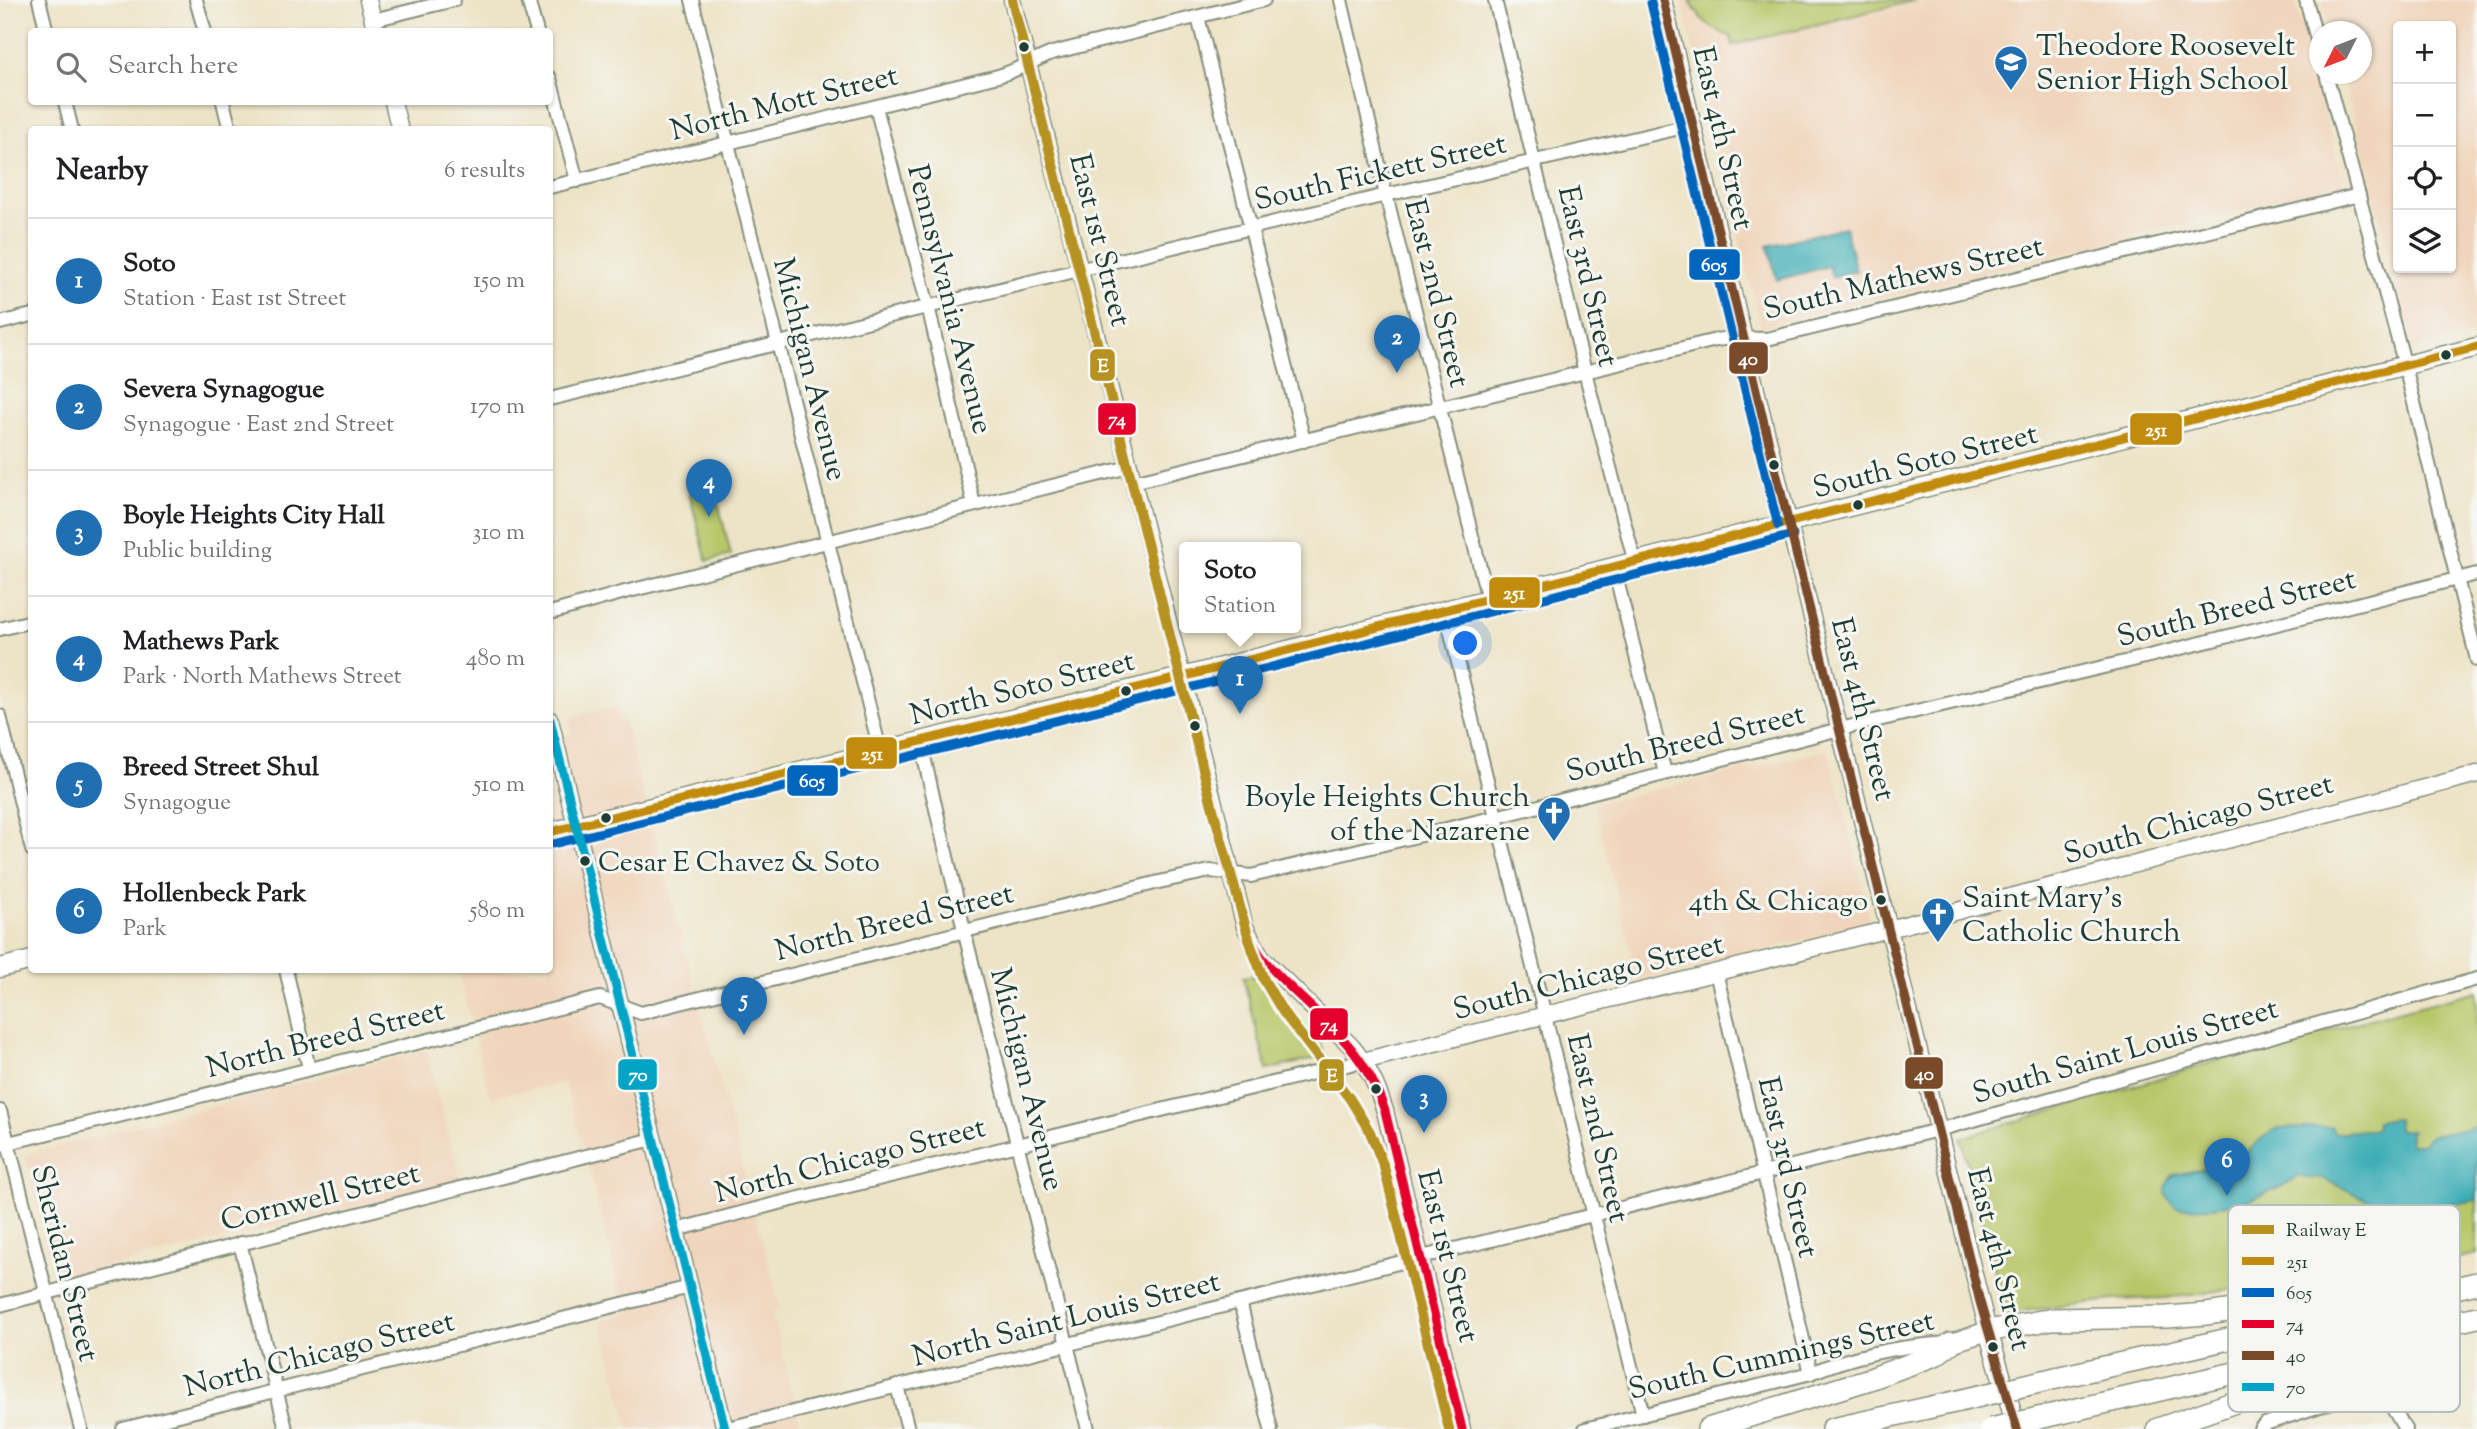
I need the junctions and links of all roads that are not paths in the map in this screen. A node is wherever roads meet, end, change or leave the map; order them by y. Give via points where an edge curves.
1 (39, 0) edge
2 (196, 0) edge
3 (368, 0) edge
4 (454, 0) edge
5 (528, 0) edge
6 (692, 0) edge
7 (1012, 0) edge
8 (1264, 0) edge
9 (1340, 0) edge
10 (1495, 0) edge
11 (1663, 0) edge
12 (2306, 0) edge
13 (1198, 17) junction
14 (2311, 21) edge
15 (374, 26) edge
16 (46, 28) edge
17 (204, 28) edge
18 (536, 28) edge
19 (1028, 63) junction
20 (2329, 84) edge
21 (553, 89) edge
22 (66, 105) edge
23 (224, 105) edge
24 (394, 105) edge
25 (876, 107) junction
26 (1693, 125) junction
27 (71, 126) edge
28 (229, 126) edge
29 (399, 126) edge
30 (727, 144) junction
31 (1535, 163) junction
32 (578, 180) junction
33 (553, 186) edge
34 (1386, 195) junction
35 (2359, 195) junction
36 (1251, 228) junction
37 (1079, 269) junction
38 (928, 306) junction
39 (28, 317) edge
40 (0, 323) edge
41 (1744, 338) junction
42 (777, 344) junction
43 (2477, 347) edge
44 (2405, 366) junction
45 (1585, 372) junction
46 (553, 398) edge
47 (1440, 408) junction
48 (1304, 441) junction
49 (1131, 475) junction
50 (974, 505) junction
51 (1790, 523) junction
52 (827, 543) junction
53 (1635, 563) junction
54 (1614, 568) junction
55 (2477, 573) edge
56 (2457, 579) junction
57 (1488, 598) junction
58 (1445, 609) junction
59 (553, 612) edge
60 (28, 622) edge
61 (0, 629) edge
62 (2477, 660) edge
63 (1182, 677) junction
64 (0, 716) edge
65 (1840, 729) junction
66 (553, 732) edge
67 (920, 740) junction
68 (880, 750) junction
69 (1665, 773) junction
70 (2477, 774) edge
71 (1496, 817) junction
72 (577, 826) junction
73 (553, 831) edge
74 (28, 833) edge
75 (1233, 873) junction
76 (1889, 929) junction
77 (964, 930) junction
78 (28, 961) edge
79 (0, 968) edge
80 (1716, 972) junction
81 (287, 973) edge
82 (2477, 979) edge
83 (621, 1006) junction
84 (1545, 1014) junction
85 (1363, 1061) junction
86 (309, 1068) junction
87 (0, 1111) edge
88 (1938, 1130) junction
89 (653, 1139) junction
90 (4, 1144) edge
91 (1018, 1144) junction
92 (1764, 1173) junction
93 (1592, 1216) junction
94 (676, 1230) junction
95 (240, 1243) junction
96 (1420, 1259) junction
97 (690, 1287) junction
98 (47, 1293) junction
99 (1240, 1302) junction
100 (0, 1305) edge
101 (2228, 1311) edge
102 (2477, 1323) edge
103 (2460, 1329) edge
104 (1988, 1331) junction
105 (2228, 1338) edge
106 (1951, 1343) junction
107 (1066, 1344) junction
108 (1811, 1373) junction
109 (2228, 1374) edge
110 (897, 1386) junction
111 (277, 1391) junction
112 (2228, 1404) edge
113 (2300, 1412) edge
114 (2394, 1412) edge
115 (1643, 1415) junction
116 (81, 1429) edge
117 (123, 1429) edge
118 (286, 1429) edge
119 (725, 1429) edge
120 (908, 1429) edge
121 (1088, 1429) edge
122 (1272, 1429) edge
123 (1462, 1429) edge
124 (1585, 1429) edge
125 (1708, 1429) edge
126 (1832, 1429) edge
127 (1991, 1429) edge
128 (2017, 1429) edge
129 (2158, 1429) edge
130 (2260, 1429) edge
131 (2405, 1429) edge

1 - 16 street
2 - 17 street
3 - 15 street
4 - 15 street
5 - 18 street
6 - 30 street, Michigan Avenue
7 - 19 street, East 1st Street
8 - 13 street, North Mott Street
9 - 34 street, East 2nd Street
10 - 31 street, East 3rd Street
11 - 26 street, East 4th Street
12 - 14 street
13 - 19 street, North Mott Street
13 - 36 street
19 - 25 street, North Mott Street via 1014,72
19 - 37 street, East 1st Street
20 - 35 street
21 - 32 street
22 - 27 street
23 - 28 street
24 - 29 street
25 - 30 street, North Mott Street
25 - 38 street, Pennsylvania Avenue
26 - 31 street, South Fickett Street
26 - 41 street, East 4th Street
30 - 32 street, North Mott Street
30 - 42 street, Michigan Avenue
31 - 34 street, South Fickett Street
31 - 45 street, East 3rd Street
32 - 33 street, North Mott Street
34 - 36 street, South Fickett Street
34 - 47 street, East 2nd Street
35 - 41 street, South Mathews Street via 1767,339
35 - 44 street
36 - 37 street, South Fickett Street
36 - 48 street
37 - 38 street, South Fickett Street
37 - 49 street, East 1st Street
38 - 42 street, South Fickett Street
38 - 50 street, Pennsylvania Avenue
39 - 40 street
41 - 45 street, South Mathews Street via 1716,340
41 - 51 street, East 4th Street
42 - 46 street, South Fickett Street
42 - 52 street, Michigan Avenue
43 - 44 main road, South Soto Street
44 - 51 main road, South Soto Street
44 - 56 street
45 - 47 street, South Mathews Street
45 - 53 street, East 3rd Street
47 - 48 street, South Mathews Street
47 - 57 street, East 2nd Street
48 - 49 street, South Mathews Street
49 - 50 street, South Mathews Street
49 - 63 street, East 1st Street
50 - 52 street, South Mathews Street
51 - 53 main road, South Soto Street
51 - 65 street, East 4th Street
52 - 59 street, South Mathews Street
52 - 68 street, Michigan Avenue
53 - 54 main road, South Soto Street
54 - 57 main road, South Soto Street
54 - 69 street
55 - 56 street, South Breed Street
56 - 62 street
56 - 65 street, South Breed Street
57 - 58 main road, South Soto Street
58 - 63 main road, South Soto Street
58 - 71 street, East 2nd Street
60 - 61 street
63 - 67 main road, North Soto Street
63 - 75 street, East 1st Street
64 - 74 street
65 - 69 street, South Breed Street
65 - 76 street, East 4th Street
66 - 72 street
67 - 68 main road, North Soto Street
67 - 77 street, Michigan Avenue
68 - 72 main road, North Soto Street
69 - 71 street, South Breed Street
70 - 76 street, South Chicago Street
71 - 75 street, South Breed Street via 1251,876
71 - 84 street, East 2nd Street
72 - 73 main road, North Soto Street
72 - 83 street
75 - 77 street, North Breed Street via 1210,871
75 - 85 street, East 1st Street via 1245,927 1262,958
76 - 80 street, South Chicago Street
76 - 88 street, East 4th Street
77 - 83 street, North Breed Street via 641,1013
77 - 91 street, Michigan Avenue
78 - 79 main road
80 - 84 street, South Chicago Street
80 - 92 street, East 3rd Street
81 - 86 street
82 - 88 street, South Saint Louis Street
83 - 86 street, North Breed Street via 600,998
83 - 89 street
84 - 85 street, South Chicago Street
84 - 93 street, East 2nd Street
85 - 91 street, North Chicago Street
85 - 96 street, East 1st Street via 1385,1111
86 - 90 street, North Breed Street
87 - 90 street, Sheridan Street
88 - 92 street, South Saint Louis Street
88 - 104 street, East 4th Street
89 - 94 street
89 - 95 street, Cornwell Street
90 - 98 street, Sheridan Street
91 - 94 street, North Chicago Street
91 - 107 street, Michigan Avenue
92 - 93 street, South Saint Louis Street
92 - 108 street, East 3rd Street
93 - 96 street, South Saint Louis Street
93 - 115 street, East 2nd Street
94 - 97 street
95 - 98 street, Cornwell Street
95 - 111 street
96 - 99 street, North Saint Louis Street
96 - 123 street, East 1st Street
97 - 111 street, North Chicago Street
97 - 119 street
98 - 100 street, Cornwell Street
98 - 116 street, Sheridan Street
99 - 107 street, North Saint Louis Street
99 - 122 street
101 - 104 highway via 2052,1319
102 - 103 highway
104 - 106 main road, South Cummings Street
104 - 128 main road, East 4th Street
105 - 126 highway, bridge
106 - 108 street, South Cummings Street via 1896,1349
106 - 125 highway via 1935,1355 1870,1379
107 - 110 street, North Saint Louis Street
107 - 121 street, Michigan Avenue
108 - 115 street, South Cummings Street
109 - 127 highway, bridge
110 - 119 street, North Saint Louis Street
110 - 120 street
111 - 117 street, North Chicago Street
111 - 118 street
112 - 129 highway
113 - 130 street
114 - 131 street
115 - 124 street, South Cummings Street

